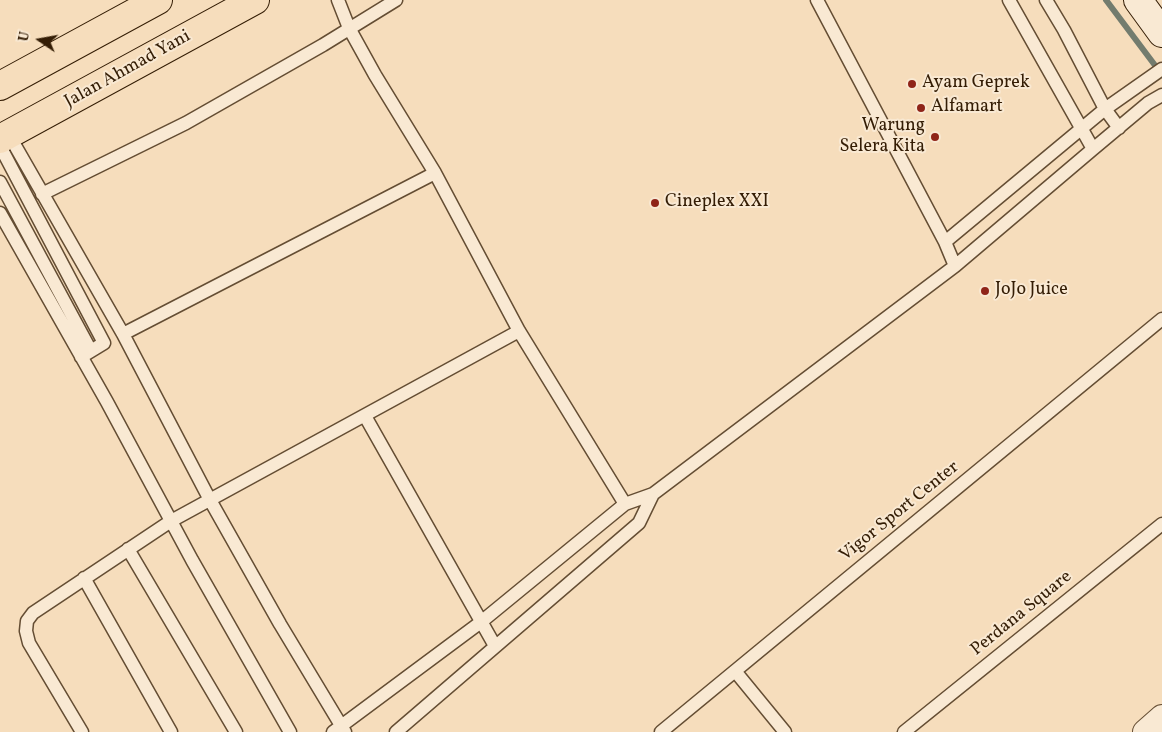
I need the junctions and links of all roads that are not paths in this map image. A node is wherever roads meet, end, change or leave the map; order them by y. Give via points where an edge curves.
1 (158, 0) edge
2 (255, 0) edge
3 (338, 0) edge
4 (396, 0) edge
5 (817, 0) edge
6 (1009, 0) edge
7 (1046, 0) edge
8 (1138, 0) edge
9 (349, 28) junction
10 (1162, 33) edge
11 (1162, 69) edge
12 (0, 86) edge
13 (1162, 95) edge
14 (1105, 109) junction
15 (1119, 128) junction
16 (1082, 129) junction
17 (3, 140) edge
18 (1092, 149) junction
19 (434, 173) junction
20 (0, 182) edge
21 (42, 194) junction
22 (0, 213) edge
23 (945, 242) junction
24 (955, 266) junction
25 (1162, 319) edge
26 (519, 331) junction
27 (122, 334) junction
28 (86, 354) junction
29 (365, 416) junction
30 (653, 494) junction
31 (210, 500) junction
32 (625, 504) junction
33 (171, 521) junction
34 (1162, 524) edge
35 (128, 549) junction
36 (84, 578) junction
37 (481, 622) junction
38 (495, 646) junction
39 (735, 671) junction
40 (1162, 717) edge
41 (340, 730) edge
42 (82, 732) edge
43 (170, 732) edge
44 (236, 732) edge
45 (290, 732) edge
46 (396, 732) edge
47 (661, 732) edge
48 (785, 732) edge
49 (904, 732) edge
50 (1145, 732) edge

1 - 12 highway
2 - 17 highway, Jalan Ahmad Yani
3 - 9 lane
4 - 9 lane
5 - 23 lane
6 - 16 lane
7 - 14 lane
8 - 10 street
9 - 19 lane
9 - 21 lane via 186,123
11 - 14 lane
13 - 15 lane
14 - 15 lane
14 - 16 lane
15 - 18 lane
16 - 18 lane
16 - 23 lane
17 - 21 lane
17 - 28 lane via 104,343
18 - 24 lane
19 - 26 lane
19 - 27 lane
20 - 28 lane
21 - 27 lane
22 - 28 lane
23 - 24 lane
24 - 30 lane
25 - 39 lane, Vigor Sport Center
26 - 29 lane
26 - 32 lane
27 - 31 lane
28 - 33 lane via 107,402
29 - 31 lane
29 - 37 lane
30 - 32 lane
30 - 38 lane via 639,523
31 - 33 lane
31 - 41 lane
32 - 37 lane
33 - 35 lane
33 - 45 lane
34 - 49 lane, Perdana Square
35 - 36 lane
35 - 44 lane
36 - 42 lane via 33,613 27,621 26,630 29,643
36 - 43 lane
37 - 38 lane
37 - 41 lane
38 - 46 lane
39 - 47 lane, Vigor Sport Center
39 - 48 lane
40 - 50 street

